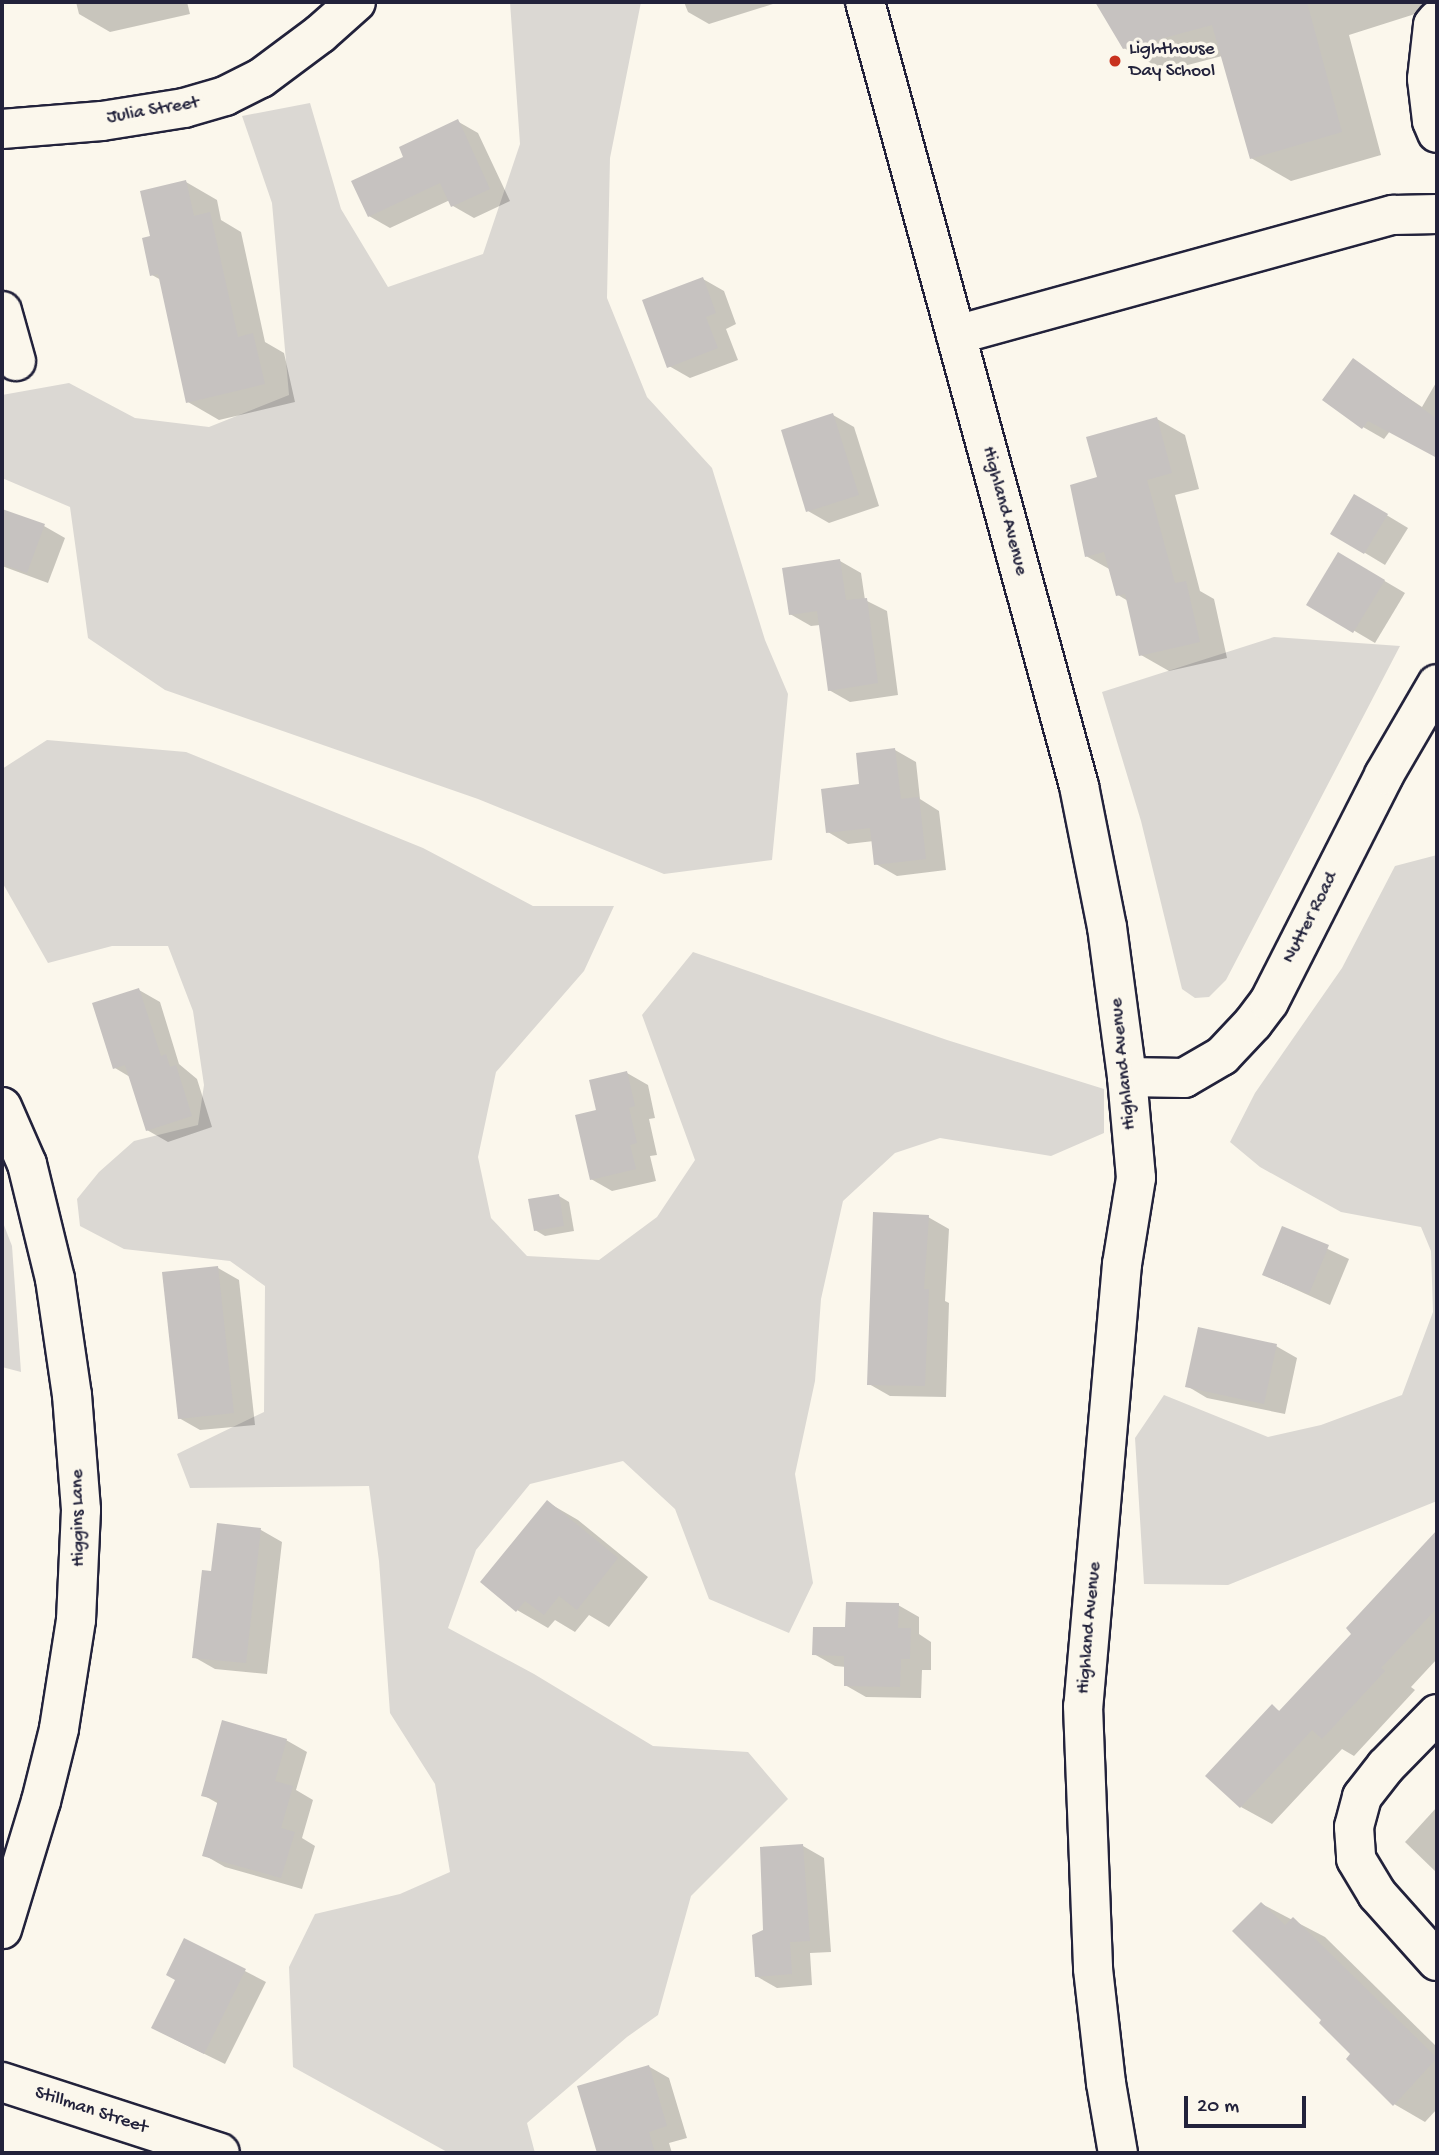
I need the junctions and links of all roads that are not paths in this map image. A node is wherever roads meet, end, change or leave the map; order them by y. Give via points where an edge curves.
1 (356, 2) edge
2 (865, 2) edge
3 (1437, 20) edge
4 (2, 129) edge
5 (1437, 133) edge
6 (1437, 214) edge
7 (2, 311) edge
8 (956, 335) junction
9 (16, 361) dead end
10 (1437, 684) edge
11 (1127, 1077) junction
12 (2, 1107) edge
13 (1437, 1714) edge
14 (2, 1929) edge
15 (1437, 1961) edge
16 (2, 2082) edge
17 (220, 2153) edge
18 (1118, 2153) edge

1 - 4 street, Julia Street via 261,78 225,96 184,108 102,121
2 - 8 street, Highland Avenue
3 - 5 street via 1427,79
6 - 8 street via 1393,215
7 - 9 street
8 - 11 street, Highland Avenue via 1079,786 1107,927
10 - 11 street, Nutter Road via 1384,775 1269,1002 1253,1023 1222,1056 1184,1078
11 - 18 street, Highland Avenue via 1136,1178 1122,1264 1083,1706 1094,1969
12 - 14 street, Higgins Lane via 27,1164 55,1279 72,1395 81,1510 77,1608 59,1729
13 - 15 street via 1385,1766 1362,1797 1354,1827 1356,1859 1377,1894
16 - 17 street, Stillman Street

